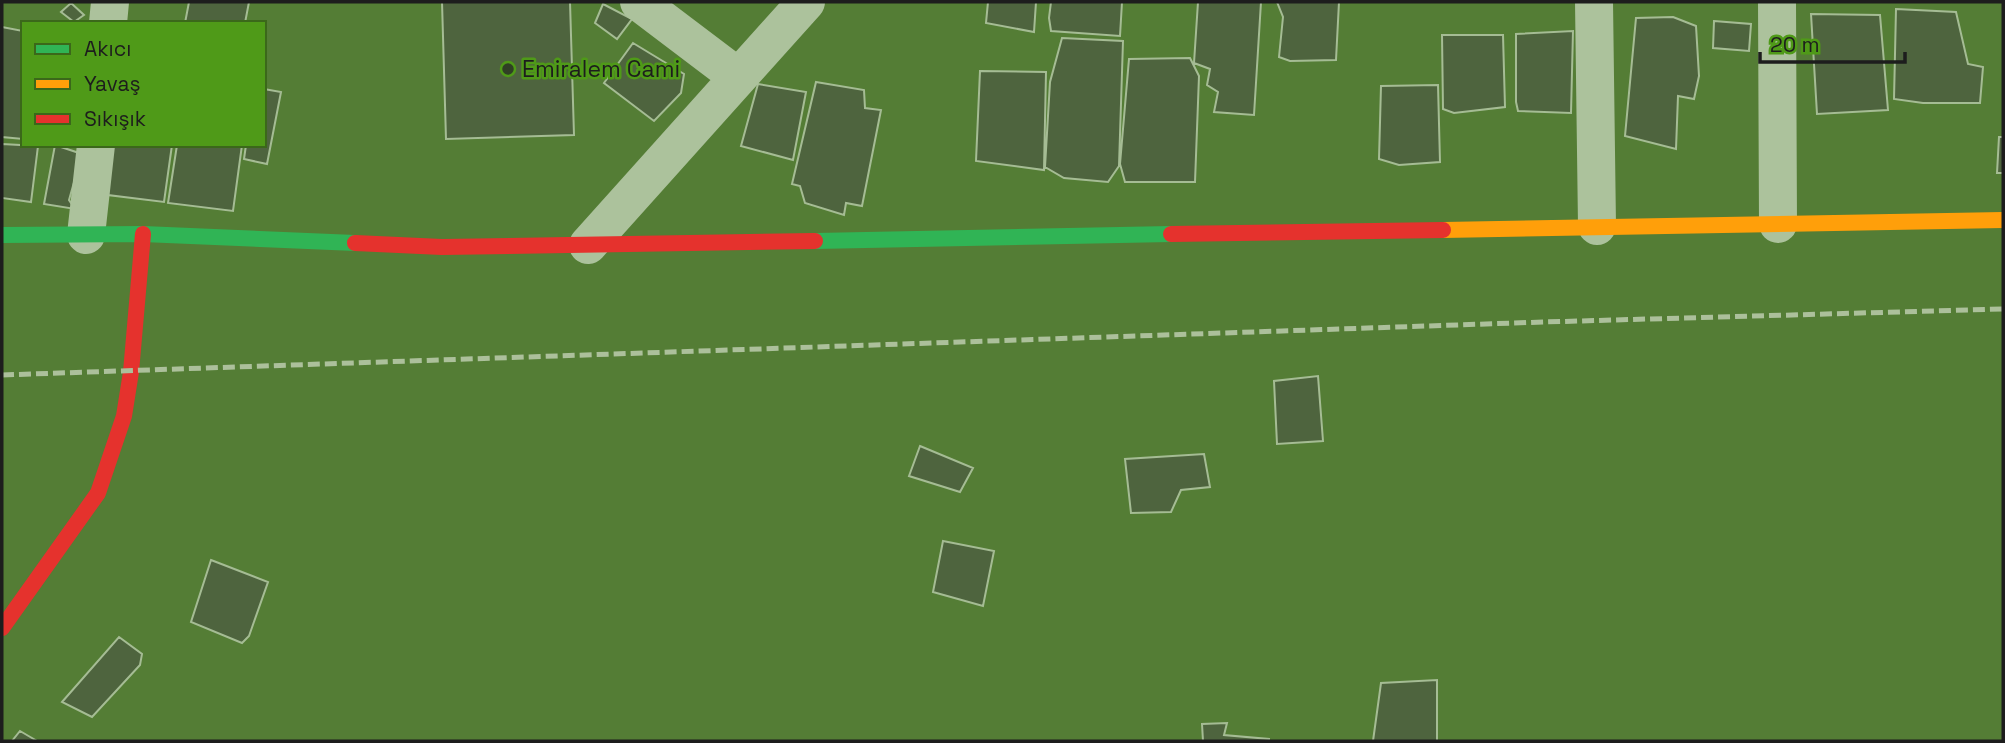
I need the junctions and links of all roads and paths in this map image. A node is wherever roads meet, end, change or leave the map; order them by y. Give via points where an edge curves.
1 (110, 2) edge
2 (639, 2) edge
3 (806, 2) edge
4 (1594, 2) edge
5 (1777, 2) edge
6 (108, 21) edge
7 (738, 78) junction
8 (96, 147) edge
9 (2003, 220) edge
10 (1778, 224) junction
11 (1597, 226) junction
12 (143, 234) junction
13 (2, 235) edge
14 (86, 235) junction
15 (588, 245) junction
16 (2, 628) edge

1 - 6 street
2 - 7 street
3 - 7 street
4 - 11 street
5 - 10 street
7 - 15 street
8 - 14 street
9 - 10 street
10 - 11 street
11 - 15 street
12 - 14 street
12 - 15 street via 442,247
12 - 16 street via 124,416 98,493
13 - 14 street

